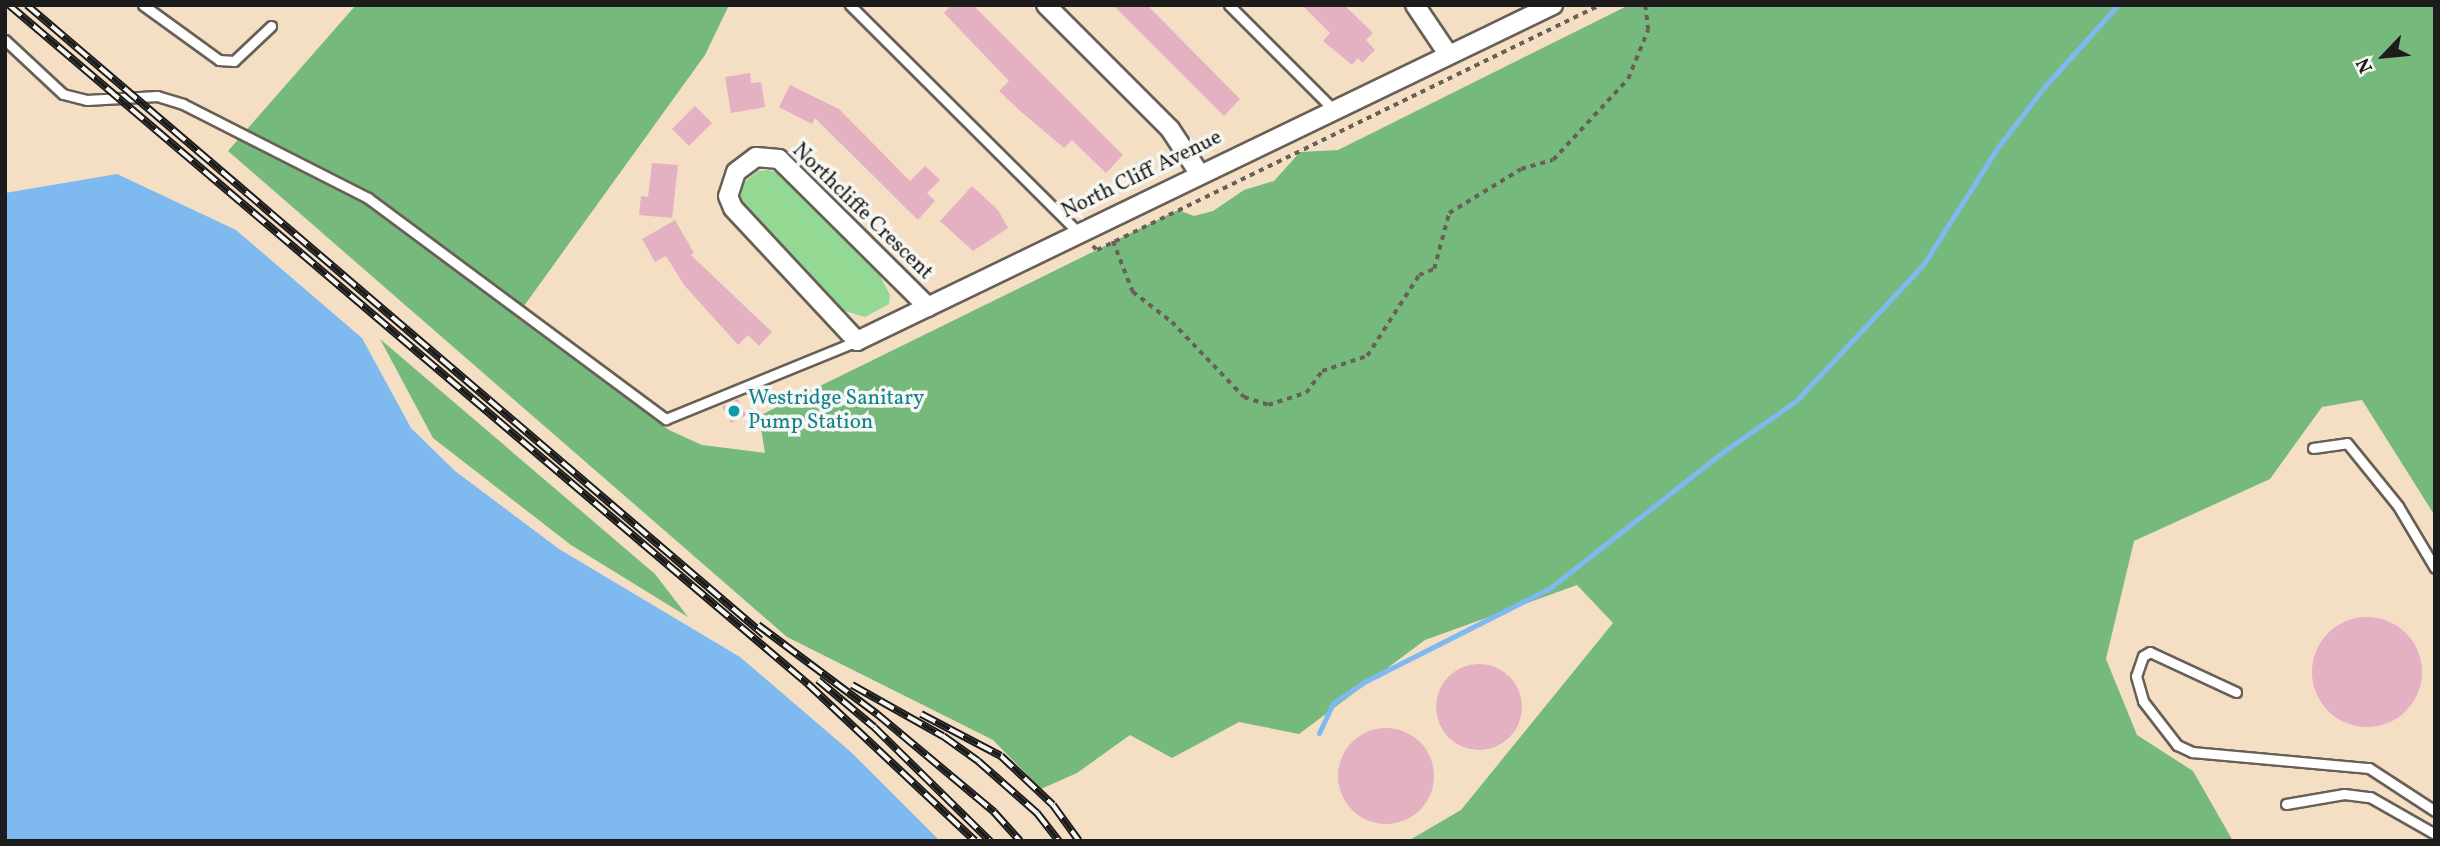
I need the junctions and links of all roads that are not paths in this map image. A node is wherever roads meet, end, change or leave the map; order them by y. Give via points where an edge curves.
1 (143, 5) edge
2 (850, 5) edge
3 (1046, 5) edge
4 (1229, 5) edge
5 (1415, 5) edge
6 (1553, 5) edge
7 (271, 26) dead end
8 (5, 40) edge
9 (1448, 54) junction
10 (1333, 109) junction
11 (1199, 173) junction
12 (1077, 231) junction
13 (928, 307) junction
14 (857, 341) junction
15 (2313, 448) dead end
16 (2435, 568) edge
17 (2236, 692) dead end
18 (2286, 804) dead end
19 (2435, 811) edge
20 (2435, 834) edge

1 - 7 lane via 219,60 234,61
2 - 12 lane
3 - 11 street via 1170,129
4 - 10 lane
5 - 9 street
6 - 9 street, North Cliff Avenue
8 - 14 lane via 63,94 87,100 157,96 183,104 368,198 666,419
9 - 10 street, North Cliff Avenue
10 - 11 street, North Cliff Avenue
11 - 12 street, North Cliff Avenue
12 - 13 street, North Cliff Avenue
13 - 14 street, North Cliff Avenue
13 - 14 street, Northcliffe Crescent via 779,159 767,155 745,163 730,182 733,208
15 - 16 lane via 2347,443 2398,506
17 - 19 lane via 2150,652 2143,656 2136,676 2143,701 2178,745 2192,752 2369,768 2388,776
18 - 20 lane via 2344,794 2370,797

